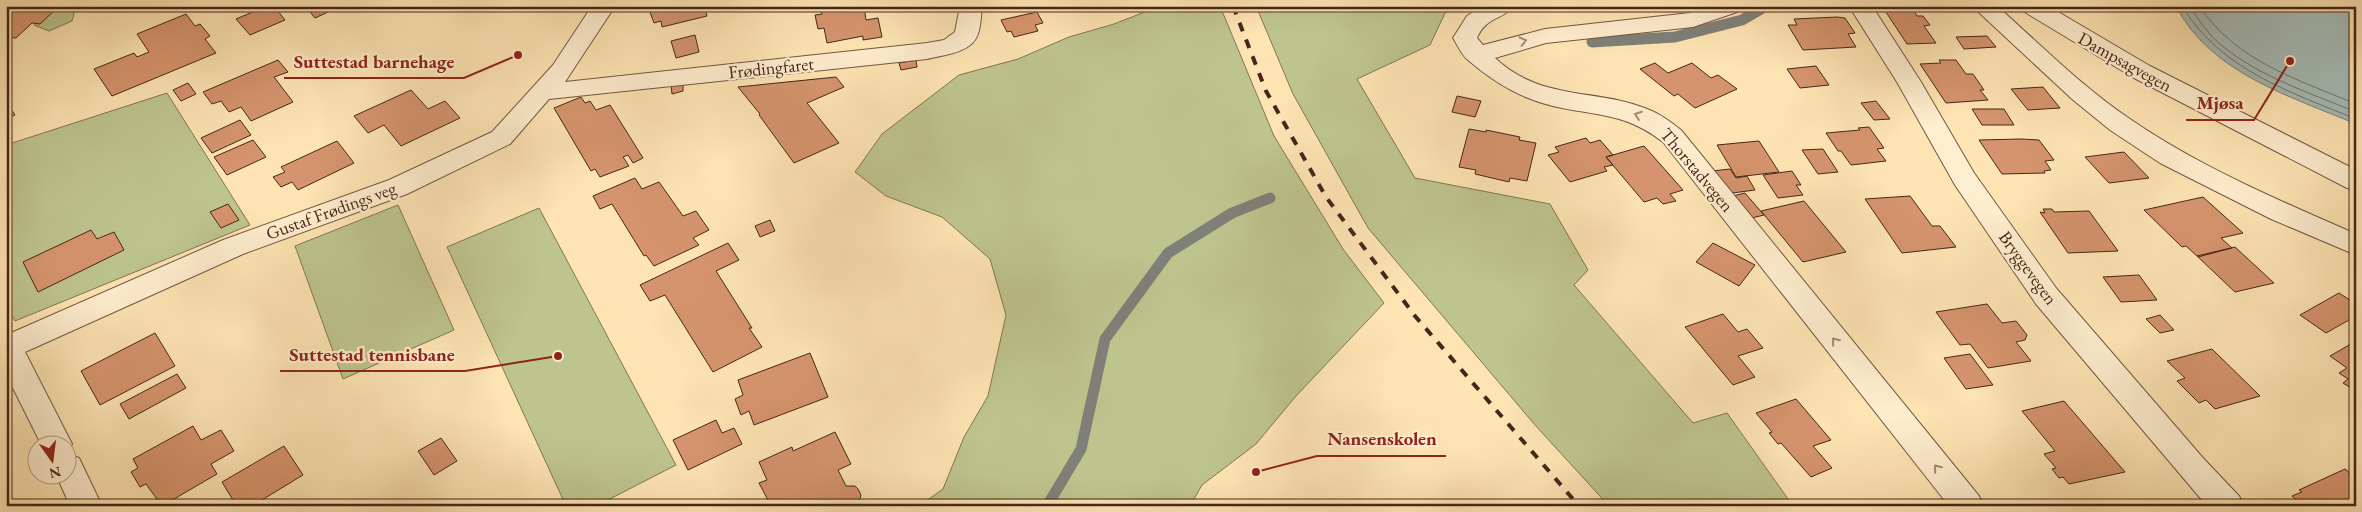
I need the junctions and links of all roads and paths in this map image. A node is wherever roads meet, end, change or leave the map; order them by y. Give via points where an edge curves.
1 (604, 6) edge
2 (971, 6) edge
3 (1502, 6) edge
4 (1732, 6) edge
5 (1860, 6) edge
6 (1983, 6) edge
7 (2031, 6) edge
8 (1476, 55) junction
9 (542, 92) junction
10 (2356, 181) edge
11 (2356, 245) edge
12 (7, 346) edge
13 (51, 434) edge
14 (76, 484) edge
15 (86, 506) edge
16 (1968, 506) edge
17 (2228, 506) edge

1 - 9 street, Gustaf Frødings veg via 562,71
2 - 9 street, Frødingfaret via 966,35 943,48
3 - 8 street via 1478,17 1469,26 1465,38
8 -> 4 street via 1546,36 1693,20
5 - 17 street, Bryggevegen via 1964,179 2046,296
6 - 11 street via 2081,94 2169,157 2280,212
7 - 10 street, Dampsagvegen via 2142,72
16 -> 8 street, Thorstadvegen via 1672,136 1658,124 1614,107 1542,95 1499,75
9 - 12 street, Gustaf Frødings veg via 501,138 398,186 233,246
12 - 13 street
14 - 15 street

